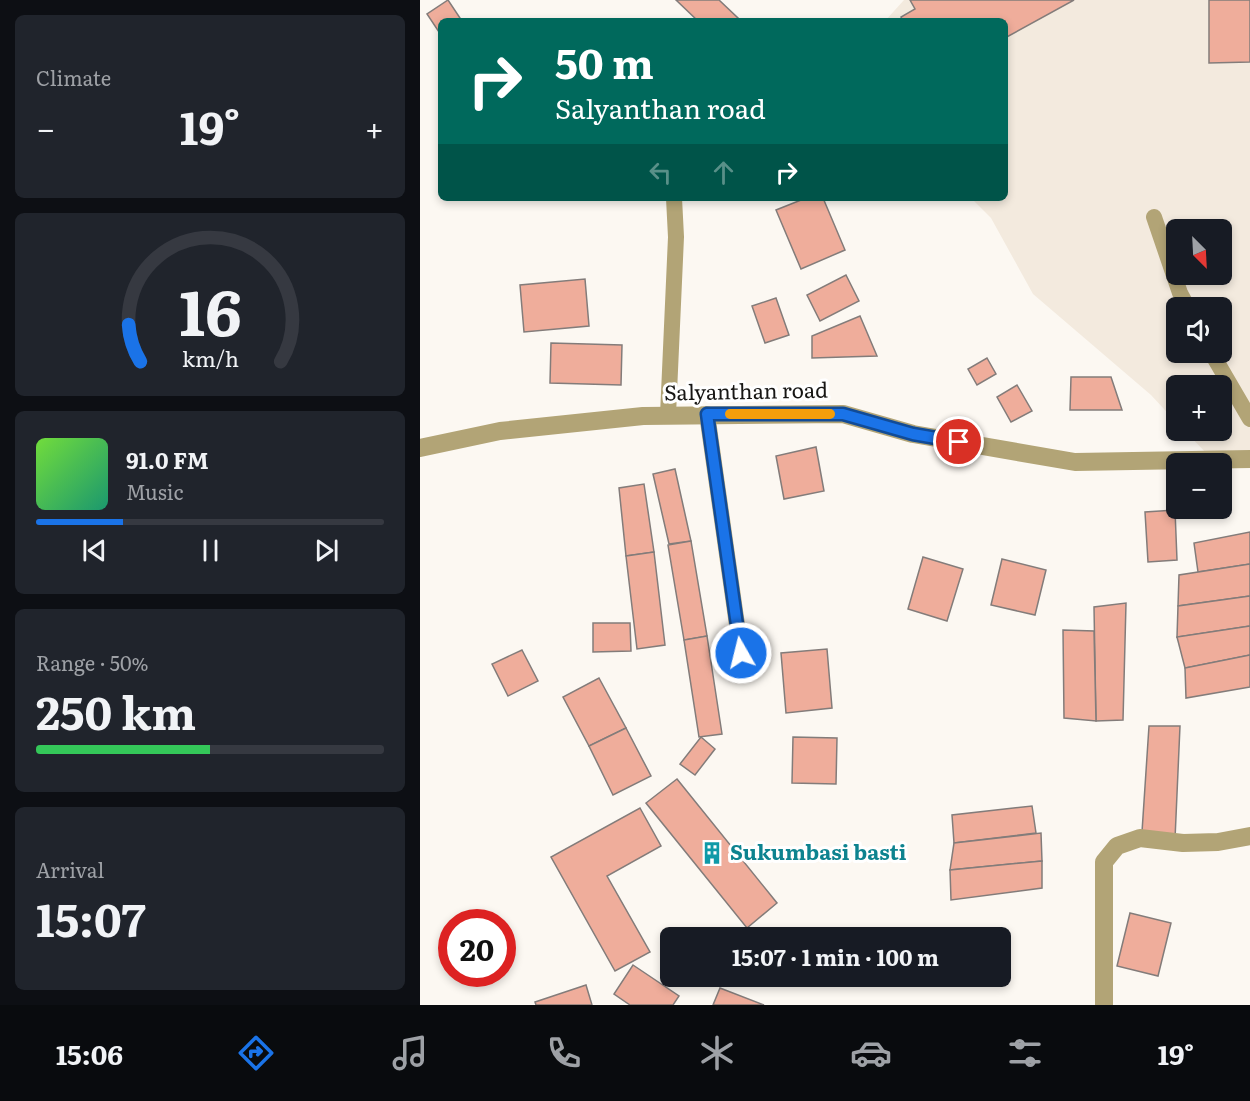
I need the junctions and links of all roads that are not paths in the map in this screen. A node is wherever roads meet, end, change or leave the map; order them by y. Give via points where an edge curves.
1 (674, 201) edge
2 (1154, 217) dead end
3 (1182, 297) edge
4 (1217, 363) edge
5 (707, 414) junction
6 (668, 415) junction
7 (1250, 419) edge
8 (420, 448) edge
9 (1250, 459) edge
10 (741, 653) dead end
11 (1250, 836) edge
12 (1104, 1005) edge

1 - 6 lane
2 - 3 lane
4 - 7 lane
5 - 6 street, Salyanthan road
5 - 9 street, Salyanthan road via 843,414 913,434 1075,462
5 - 10 lane
6 - 8 street, Salyanthan road via 500,431
11 - 12 street via 1183,843 1140,838 1117,846 1104,862

